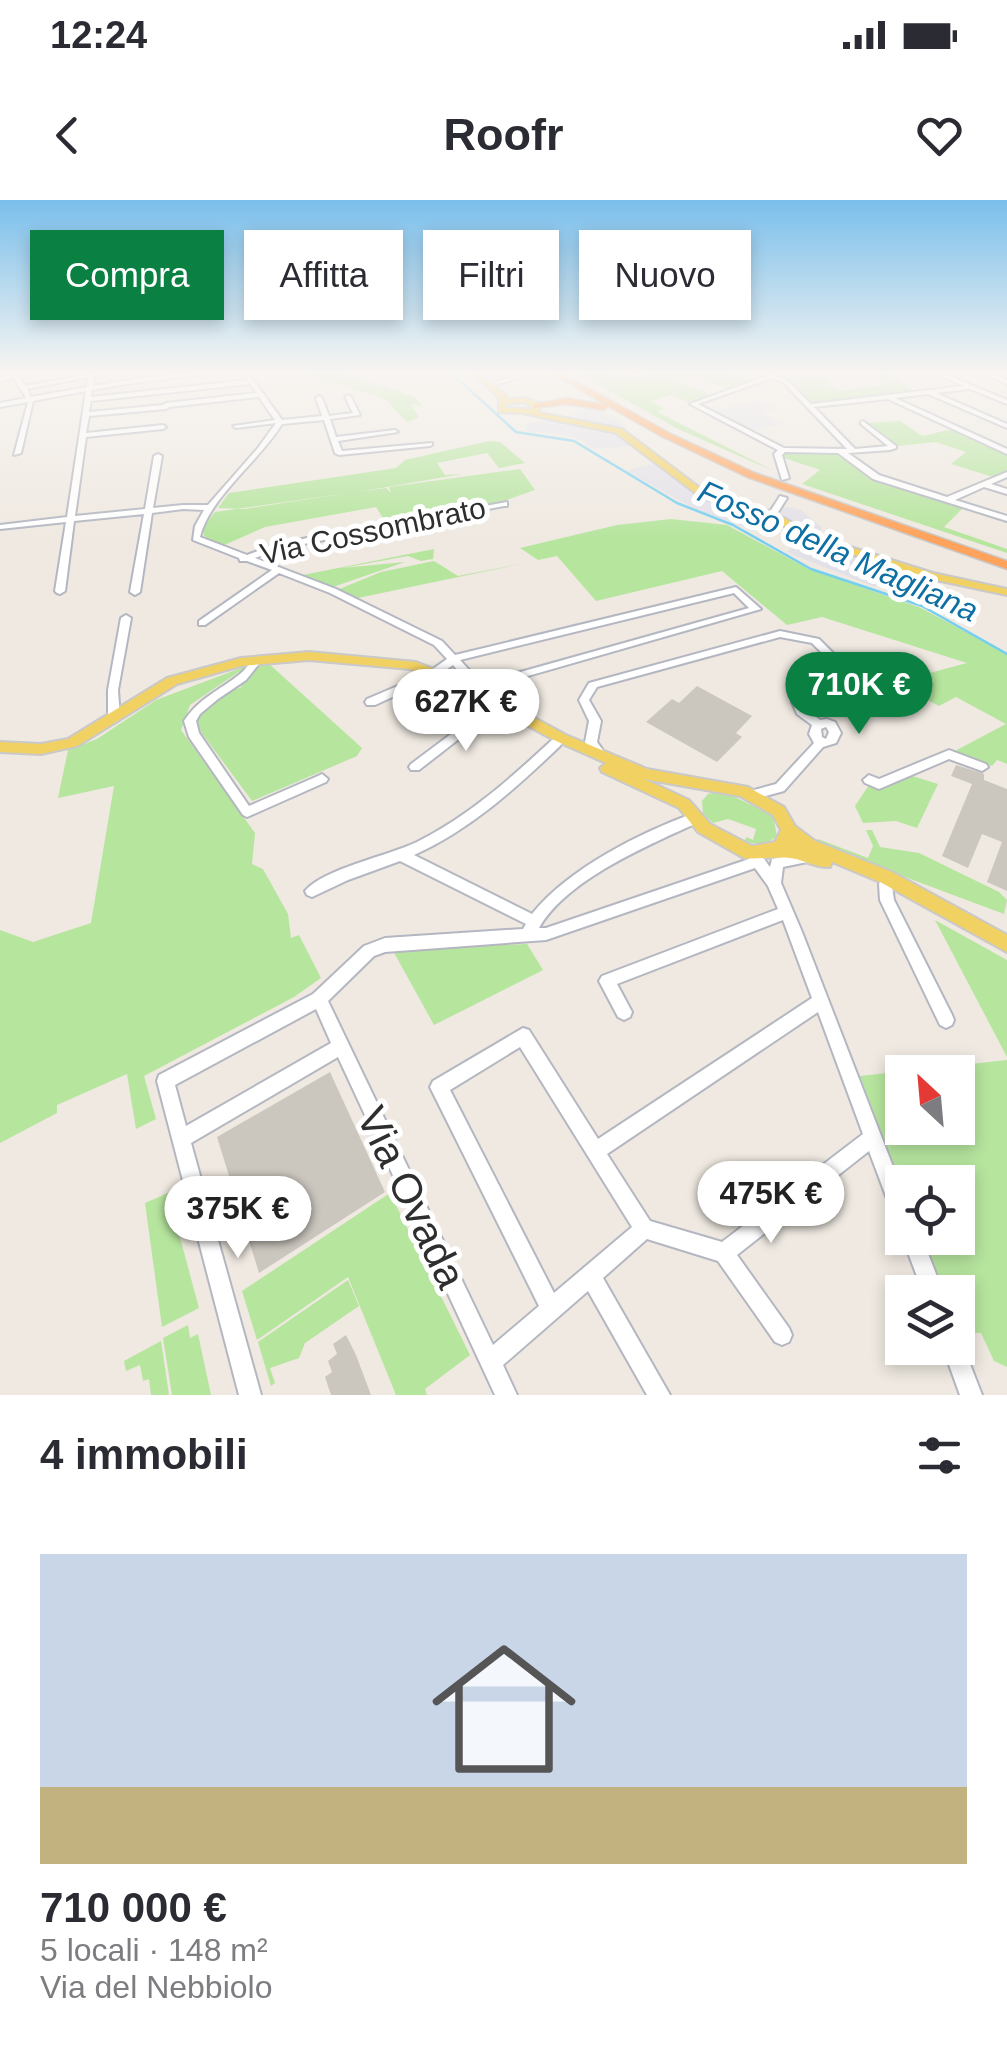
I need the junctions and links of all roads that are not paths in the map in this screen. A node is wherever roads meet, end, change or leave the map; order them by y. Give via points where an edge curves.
1 (24, 427) edge
2 (85, 427) edge
3 (163, 427) edge
4 (275, 427) edge
5 (329, 427) edge
6 (603, 427) edge
7 (641, 427) edge
8 (653, 427) edge
9 (669, 427) edge
10 (738, 427) edge
11 (829, 427) edge
12 (869, 427) edge
13 (953, 427) edge
14 (395, 432) dead end
15 (84, 435) junction
16 (333, 438) junction
17 (430, 444) dead end
18 (784, 450) junction
19 (840, 451) junction
20 (853, 451) junction
21 (1007, 452) edge
22 (17, 453) dead end
23 (158, 456) dead end
24 (1007, 474) edge
25 (785, 478) dead end
26 (983, 484) junction
27 (1007, 492) edge
28 (783, 498) dead end
29 (948, 500) junction
30 (504, 504) dead end
31 (211, 508) junction
32 (146, 511) junction
33 (772, 515) junction
34 (71, 519) junction
35 (1007, 519) edge
36 (0, 527) edge
37 (902, 532) junction
38 (242, 559) junction
39 (1007, 562) edge
40 (278, 570) junction
41 (60, 591) dead end
42 (135, 592) dead end
43 (1007, 592) edge
44 (126, 618) dead end
45 (202, 624) dead end
46 (454, 658) junction
47 (257, 660) junction
48 (439, 674) junction
49 (478, 687) junction
50 (371, 702) dead end
51 (491, 708) junction
52 (509, 710) junction
53 (114, 719) junction
54 (590, 732) junction
55 (558, 740) junction
56 (0, 747) edge
57 (602, 756) junction
58 (416, 766) dead end
59 (982, 766) dead end
60 (322, 779) dead end
61 (868, 780) dead end
62 (702, 786) junction
63 (780, 788) junction
64 (752, 795) junction
65 (778, 811) junction
66 (692, 813) junction
67 (789, 830) junction
68 (401, 855) junction
69 (760, 855) junction
70 (812, 858) junction
71 (774, 884) junction
72 (886, 884) junction
73 (312, 891) dead end
74 (787, 912) junction
75 (530, 927) junction
76 (1007, 948) edge
77 (318, 999) junction
78 (821, 1001) junction
79 (624, 1012) dead end
80 (946, 1020) dead end
81 (340, 1047) junction
82 (873, 1137) junction
83 (180, 1139) junction
84 (596, 1151) junction
85 (885, 1169) edge
86 (644, 1228) junction
87 (724, 1252) junction
88 (592, 1278) junction
89 (552, 1310) junction
90 (782, 1335) dead end
91 (491, 1361) junction
92 (968, 1385) edge
93 (250, 1395) edge
94 (506, 1395) edge
95 (659, 1395) edge
96 (982, 1395) edge

1 - 22 street
2 - 15 street
3 - 15 street
4 - 31 street
5 - 16 street
6 - 33 main road via 619,431 706,497
7 - 37 highway via 744,479
8 - 37 highway via 729,466
9 - 39 highway via 753,470
10 - 18 street
11 - 20 street
12 - 20 street via 895,446
13 - 21 street
14 - 16 street
15 - 34 street
16 - 17 street via 339,453
18 - 19 street
18 - 25 street via 778,454
19 - 20 street
19 - 29 street via 876,476
23 - 32 street
24 - 26 street
26 - 27 street
26 - 29 street
28 - 33 street
29 - 35 street
30 - 38 street, Via Cossombrato via 274,547
31 - 32 street
31 - 38 street via 196,538
32 - 34 street
32 - 42 street
33 - 43 main road via 826,544
34 - 36 street
34 - 41 street
37 - 39 highway
38 - 40 street
40 - 45 street
40 - 46 street via 416,632
44 - 53 street
46 - 48 street
46 - 49 street
46 - 49 street via 736,590 756,608
47 - 48 main road via 393,662
47 - 53 main road via 177,679
47 - 60 street via 196,710 193,734 248,812
48 - 50 street
48 - 51 main road
48 - 52 main road
49 - 52 street
51 - 55 main road
51 - 58 street
52 - 55 main road
53 - 56 main road via 65,745
54 - 55 street
54 - 57 street
54 - 63 street via 595,721 584,700 592,685 780,634 815,641 829,654 798,702 819,725 813,734 822,740
55 - 57 main road
55 - 66 main road
55 - 68 street via 470,814
57 - 62 main road via 653,777
59 - 61 street via 949,754 879,784
62 - 64 main road via 725,784
62 - 66 main road via 692,797
63 - 64 street
63 - 65 street
64 - 65 main road
65 - 67 main road
66 - 69 main road
66 - 75 street via 594,870
67 - 69 main road via 784,845
67 - 76 main road via 823,854 896,882
68 - 73 street
68 - 75 street
69 - 70 main road via 785,850
69 - 71 street
69 - 75 street via 554,932
70 - 71 street via 782,859
70 - 72 main road
71 - 74 street
72 - 76 main road
72 - 80 street via 887,900
74 - 78 street
74 - 79 street via 607,981
75 - 77 street via 385,945 369,951
77 - 81 street, Via Ovada
77 - 83 street via 166,1080
78 - 82 street
78 - 84 street
81 - 83 street
81 - 91 street, Via Ovada
82 - 85 street
82 - 87 street
83 - 93 street
84 - 86 street
84 - 89 street via 523,1036 438,1088
86 - 87 street
86 - 88 street
87 - 90 street
88 - 89 street
88 - 95 street
89 - 91 street
91 - 94 street, Via Ovada
92 - 96 street

